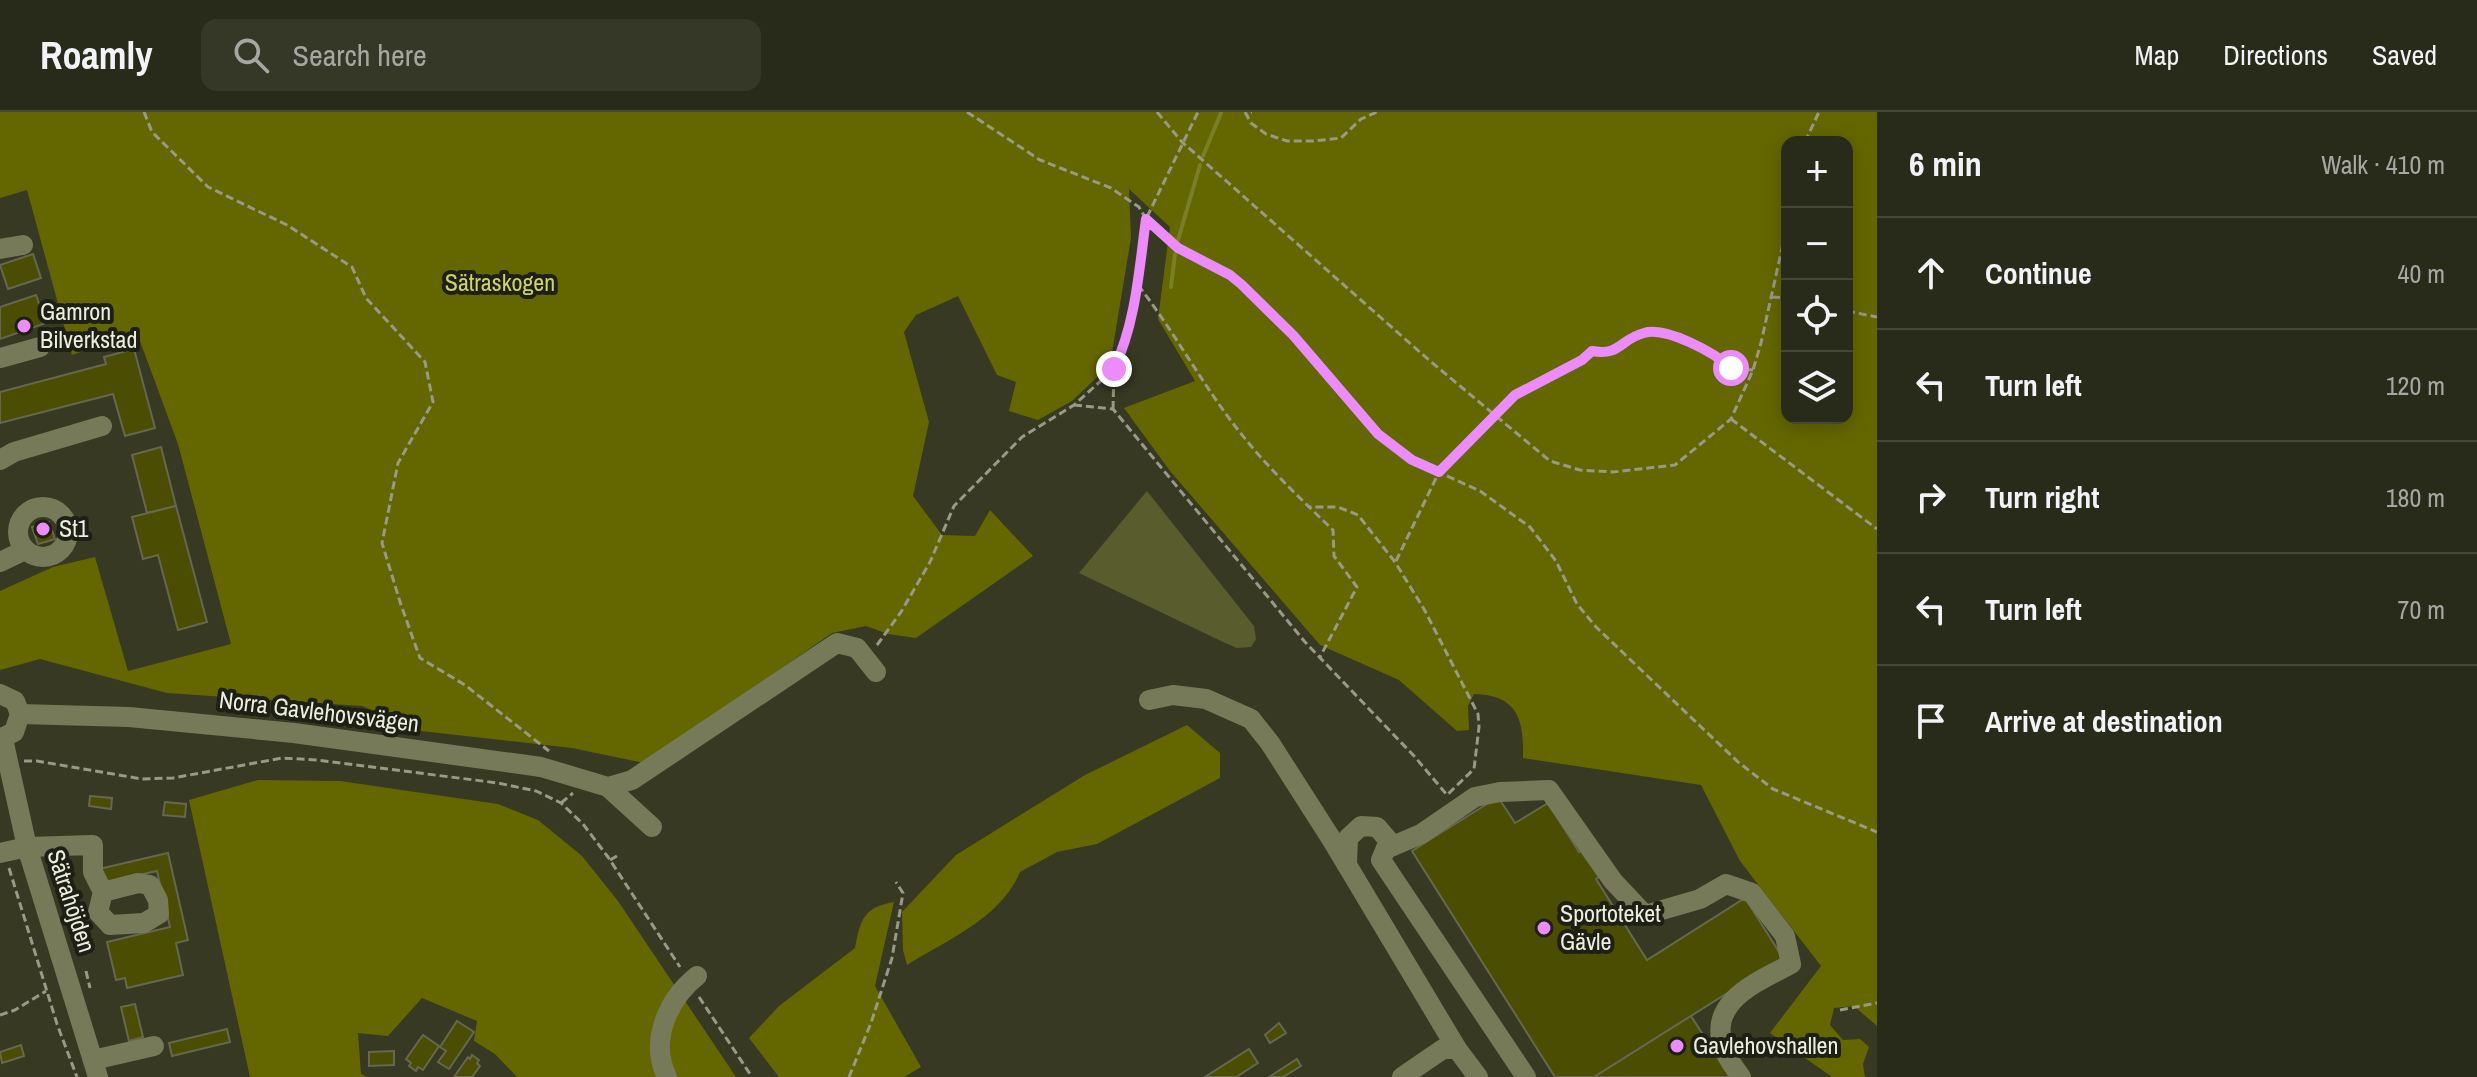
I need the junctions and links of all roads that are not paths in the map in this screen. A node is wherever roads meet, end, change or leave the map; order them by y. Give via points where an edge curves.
1 (23, 245) dead end
2 (0, 249) edge
3 (40, 347) dead end
4 (0, 358) edge
5 (102, 426) dead end
6 (0, 460) edge
7 (25, 550) dead end
8 (0, 562) edge
9 (872, 665) road end
10 (0, 694) edge
11 (1149, 700) dead end
12 (20, 714) junction
13 (2, 739) edge
14 (608, 787) junction
15 (652, 827) dead end
16 (27, 847) junction
17 (2, 852) edge
18 (1384, 854) junction
19 (1347, 865) junction
20 (103, 892) dead end
21 (1367, 899) junction
22 (694, 979) road end
23 (154, 1046) dead end
24 (1457, 1049) junction
25 (96, 1068) edge
26 (667, 1077) edge
27 (1402, 1077) edge
28 (1478, 1077) edge
29 (1526, 1077) edge
30 (1741, 1077) edge

1 - 2 street
3 - 4 street
5 - 6 street
7 - 8 street
9 - 14 street via 857,648 837,643 632,780
10 - 12 street via 15,701
11 - 19 street via 1173,695 1206,699 1251,719
12 - 13 street, Sätrahöjden via 18,727
12 - 14 street, Norra Gavlehovsvägen via 129,717 294,733 541,767
13 - 16 street, Sätrahöjden
14 - 15 street, Norra Gavlehovsvägen
16 - 17 street
16 - 20 street via 93,845 93,872
16 - 25 street, Sätrahöjden
18 - 19 street via 1389,841 1377,827 1361,826 1348,838
18 - 21 street
18 - 29 street
18 - 30 street via 1475,797 1549,790 1613,881 1645,915 1700,899 1726,884 1752,893 1785,936 1791,964 1738,992 1721,1019 1723,1049
19 - 21 street
21 - 24 street
22 - 26 street via 675,998 659,1040
23 - 25 street
24 - 27 street via 1443,1049
24 - 28 street

